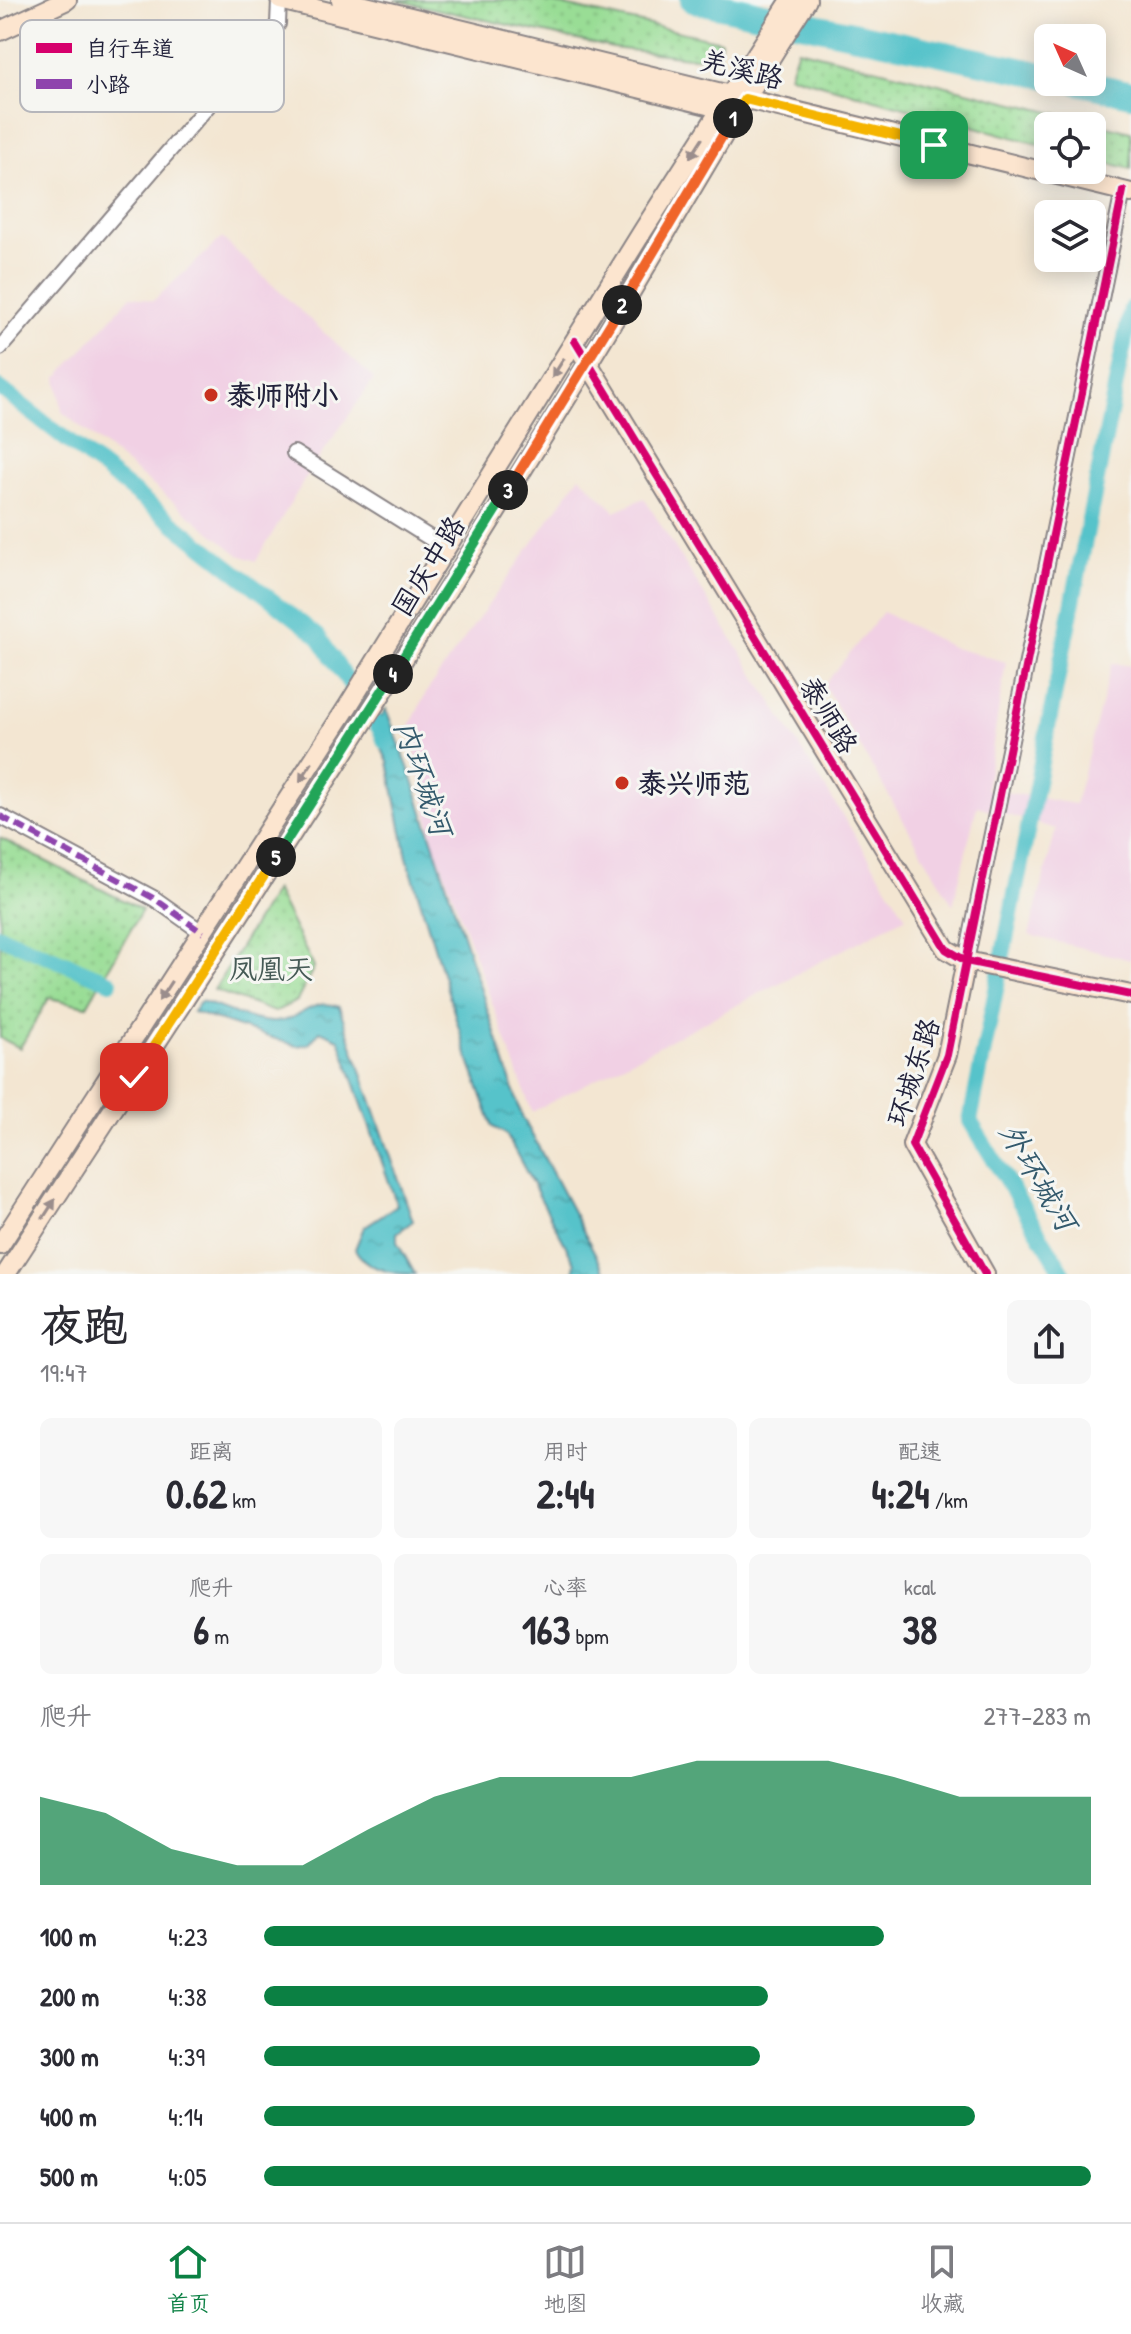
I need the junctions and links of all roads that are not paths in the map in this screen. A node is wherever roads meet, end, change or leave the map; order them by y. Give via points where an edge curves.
1 (43, 0) edge
2 (67, 0) edge
3 (280, 0) edge
4 (341, 0) edge
5 (791, 0) edge
6 (807, 0) edge
7 (24, 20) edge
8 (278, 20) edge
9 (0, 21) edge
10 (20, 22) edge
11 (0, 31) edge
12 (759, 62) junction
13 (733, 104) junction
14 (202, 112) edge
15 (1127, 192) edge
16 (575, 341) junction
17 (0, 348) edge
18 (588, 363) junction
19 (294, 453) dead end
20 (446, 548) junction
21 (0, 816) edge
22 (203, 933) junction
23 (974, 963) junction
24 (1131, 995) edge
25 (0, 1245) edge
26 (6, 1274) edge
27 (985, 1274) edge

1 - 9 main road
2 - 7 main road
3 - 8 street
3 - 13 main road, 羌溪路
4 - 13 main road, 羌溪路
5 - 12 main road
6 - 12 main road, 国庆中路
10 - 11 main road
12 - 13 main road, 国庆中路
13 - 15 main road, 羌溪路
13 -> 16 main road, 国庆中路
13 - 18 main road, 国庆中路
14 - 17 street
15 - 23 street
16 - 18 main road, 泰师路
16 -> 20 main road, 国庆中路
18 - 23 main road, 泰师路 via 946,949
26 -> 18 main road, 国庆中路
19 - 20 street
20 -> 22 main road, 国庆中路
21 - 22 street via 155,899
22 -> 25 main road, 国庆中路
23 - 24 main road, 泰师路
23 - 27 main road, 环城东路 via 947,1055 912,1145

